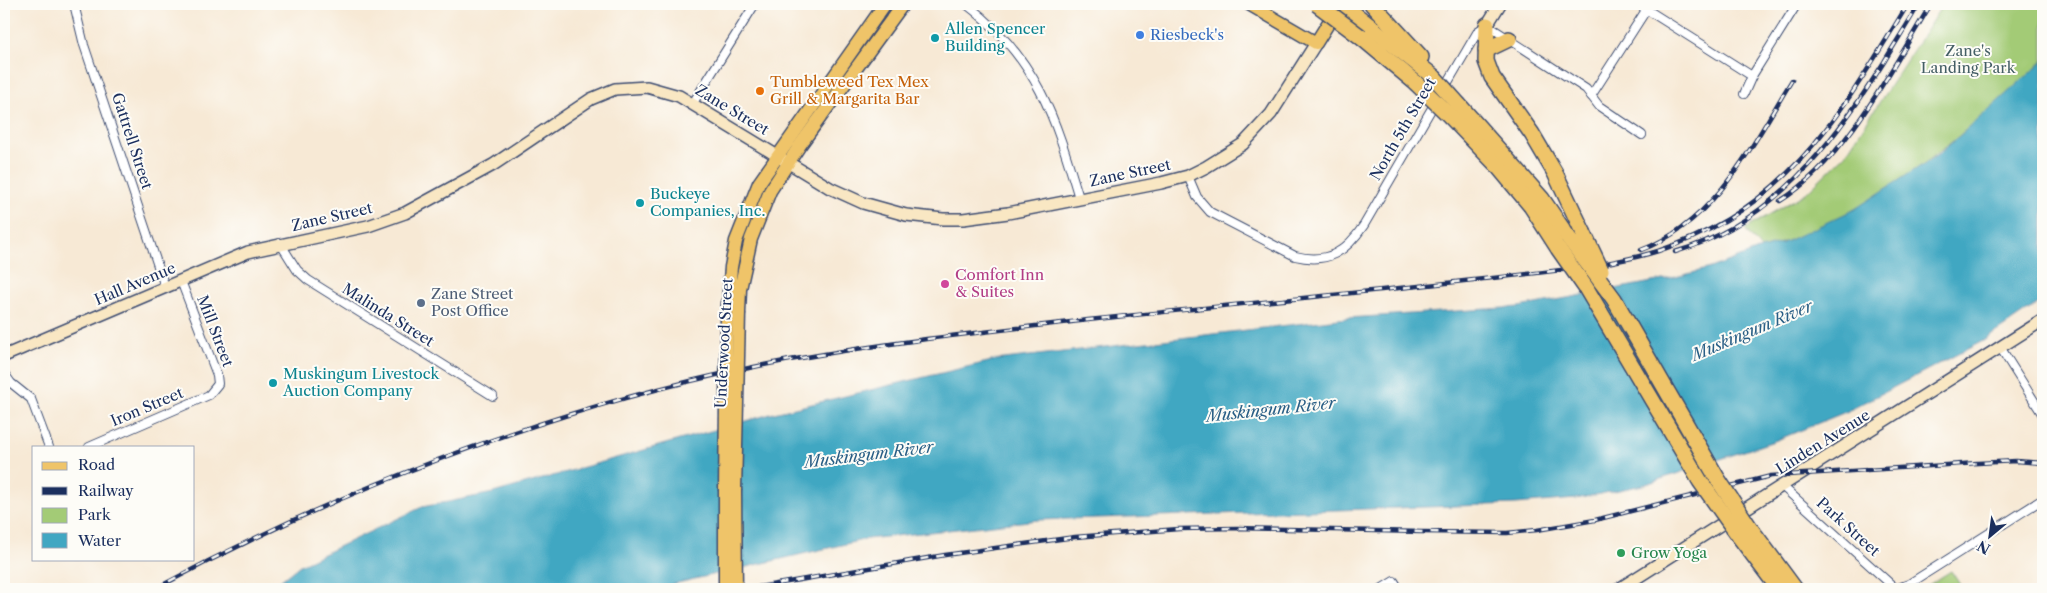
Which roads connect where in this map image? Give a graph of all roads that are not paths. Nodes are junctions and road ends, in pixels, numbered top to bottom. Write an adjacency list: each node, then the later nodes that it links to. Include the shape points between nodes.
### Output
1 (74, 4): 32 (street, Gattrell Street, via 84,44)
2 (755, 4): 22 (street)
3 (884, 4): 25 (main road, Underwood Street)
4 (903, 4): 26 (main road, Underwood Street)
5 (966, 4): 28 (street, via 1011,46 1041,89 1054,117)
6 (1249, 4): 16 (main road)
7 (1317, 4): 23 (highway, bridge)
8 (1341, 4): 16 (main road); 19 (highway)
9 (1500, 4): 14 (main road, North 5th Street)
10 (1638, 4): 13 (street)
11 (1797, 4): 18 (street)
12 (1374, 6): 19 (highway, via 1425,62)
13 (1648, 6): 18 (street); 21 (street)
14 (1487, 25): 15 (street); 17 (highway); 27 (street, North 5th Street, via 1478,31 1352,242 1343,250 1321,258 1294,256 1210,212 1197,197)
15 (1510, 39): 17 (highway); 21 (street)
16 (1316, 43): 27 (main road, Zane Street, via 1271,114 1243,144 1224,158)
17 (1486, 50): 33 (highway, bridge, via 1492,77 1550,165)
18 (1752, 76): 20 (street)
19 (1434, 77): 23 (highway, bridge)
20 (1744, 94)
21 (1592, 96): 24 (street, via 1599,106)
22 (693, 103): 25 (main road, Zane Street); 30 (main road, Zane Street, via 647,87 628,87 603,93 493,165 405,213 368,226)
23 (1454, 110): 29 (highway)
24 (1642, 135)
25 (777, 154): 26 (main road, Zane Street); 34 (main road, Underwood Street, via 756,189 739,232 730,267)
26 (789, 162): 28 (main road, Zane Street, via 830,188 863,203 924,218 984,216); 34 (main road, Underwood Street, via 770,191 751,239)
27 (1188, 176): 28 (main road, Zane Street)
28 (1079, 198)
29 (1563, 242): 33 (highway, bridge); 47 (highway, bridge, via 1586,288 1700,481)
30 (280, 244): 31 (main road, Hall Avenue, via 248,252); 40 (street, Malinda Street, via 296,270 308,280)
31 (181, 281): 32 (main road, Hall Avenue); 39 (street, Mill Street, via 217,375 218,384)
32 (165, 287): 37 (main road, Hall Avenue)
33 (1614, 299): 47 (highway, bridge, via 1717,478)
34 (733, 314): 45 (main road, Underwood Street, bridge)
35 (2043, 320): 36 (main road, Linden Avenue)
36 (2000, 347): 41 (street); 44 (main road, Linden Avenue)
37 (4, 356)
38 (4, 373): 42 (street, via 30,399)
39 (214, 392): 43 (street, Iron Street)
40 (493, 396)
41 (2043, 415)
42 (49, 446)
43 (91, 446)
44 (1782, 486): 52 (main road, Linden Avenue); 55 (street, Park Street)
45 (730, 491): 48 (main road); 49 (main road)
46 (2043, 498): 55 (street, via 1909,584)
47 (1744, 532): 53 (highway); 54 (highway)
48 (725, 589)
49 (736, 589)
50 (1380, 589): 51 (street, via 1394,580)
51 (1399, 589)
52 (1619, 589)
53 (1779, 589)
54 (1795, 589)
55 (1896, 589)

